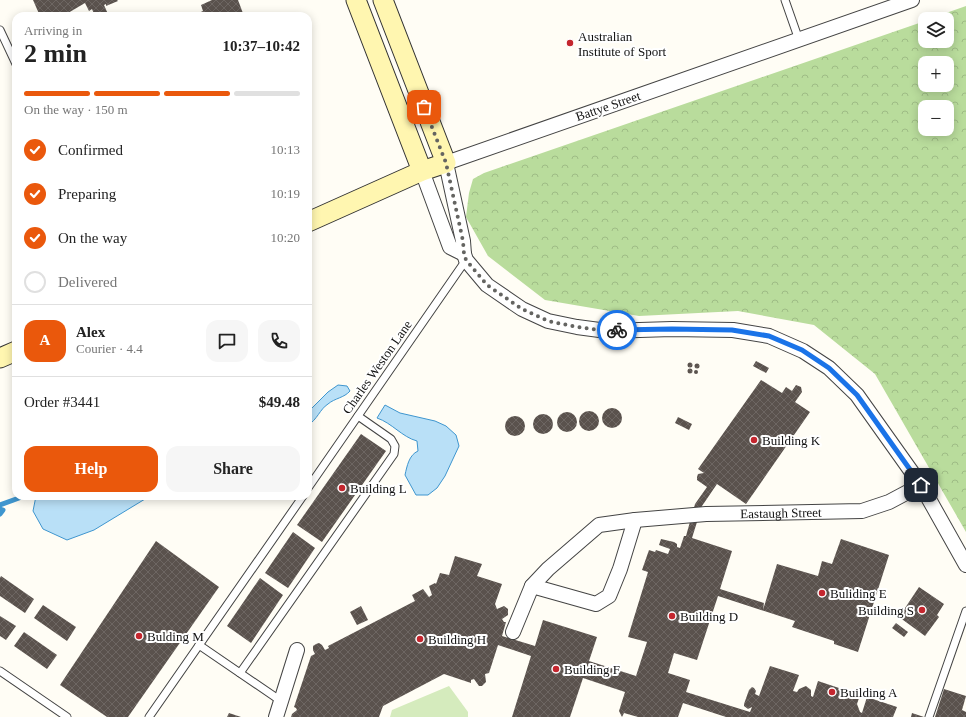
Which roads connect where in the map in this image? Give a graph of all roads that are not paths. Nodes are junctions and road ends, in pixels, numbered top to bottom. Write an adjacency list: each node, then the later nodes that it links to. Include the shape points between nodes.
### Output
1 (356, 0): 9 (street)
2 (383, 0): 8 (street)
3 (785, 0): 6 (lane)
4 (912, 0): 6 (street, Battye Street)
5 (0, 30): 7 (lane)
6 (799, 40): 8 (street, Battye Street)
7 (12, 56)
8 (446, 163): 9 (street, Battye Street); 11 (street)
9 (422, 171): 10 (street, Battye Street); 11 (street, via 450,246)
10 (312, 220)
11 (465, 257): 14 (lane, Charles Weston Lane); 16 (street, via 487,285 522,309 548,321 607,331 732,330 769,336 802,350 829,368 857,395)
12 (12, 353): 13 (street)
13 (0, 358)
14 (358, 416): 15 (lane, Charles Weston Lane); 26 (lane, via 391,439 395,446 394,454)
15 (312, 482)
16 (921, 485): 18 (street, Eastaugh Street, via 889,502 862,511 706,514); 19 (street)
17 (299, 500): 23 (lane)
18 (635, 520): 20 (street, Eastaugh Street, via 599,525); 20 (street, via 609,596 596,604)
19 (966, 565)
20 (532, 586): 22 (street, Eastaugh Street)
21 (966, 611): 31 (lane)
22 (514, 632)
23 (199, 645): 26 (lane); 29 (lane)
24 (297, 650): 27 (street)
25 (0, 671): 28 (lane)
26 (240, 673): 27 (lane)
27 (281, 701): 30 (street)
28 (67, 717)
29 (149, 717)
30 (276, 717)
31 (929, 717)

